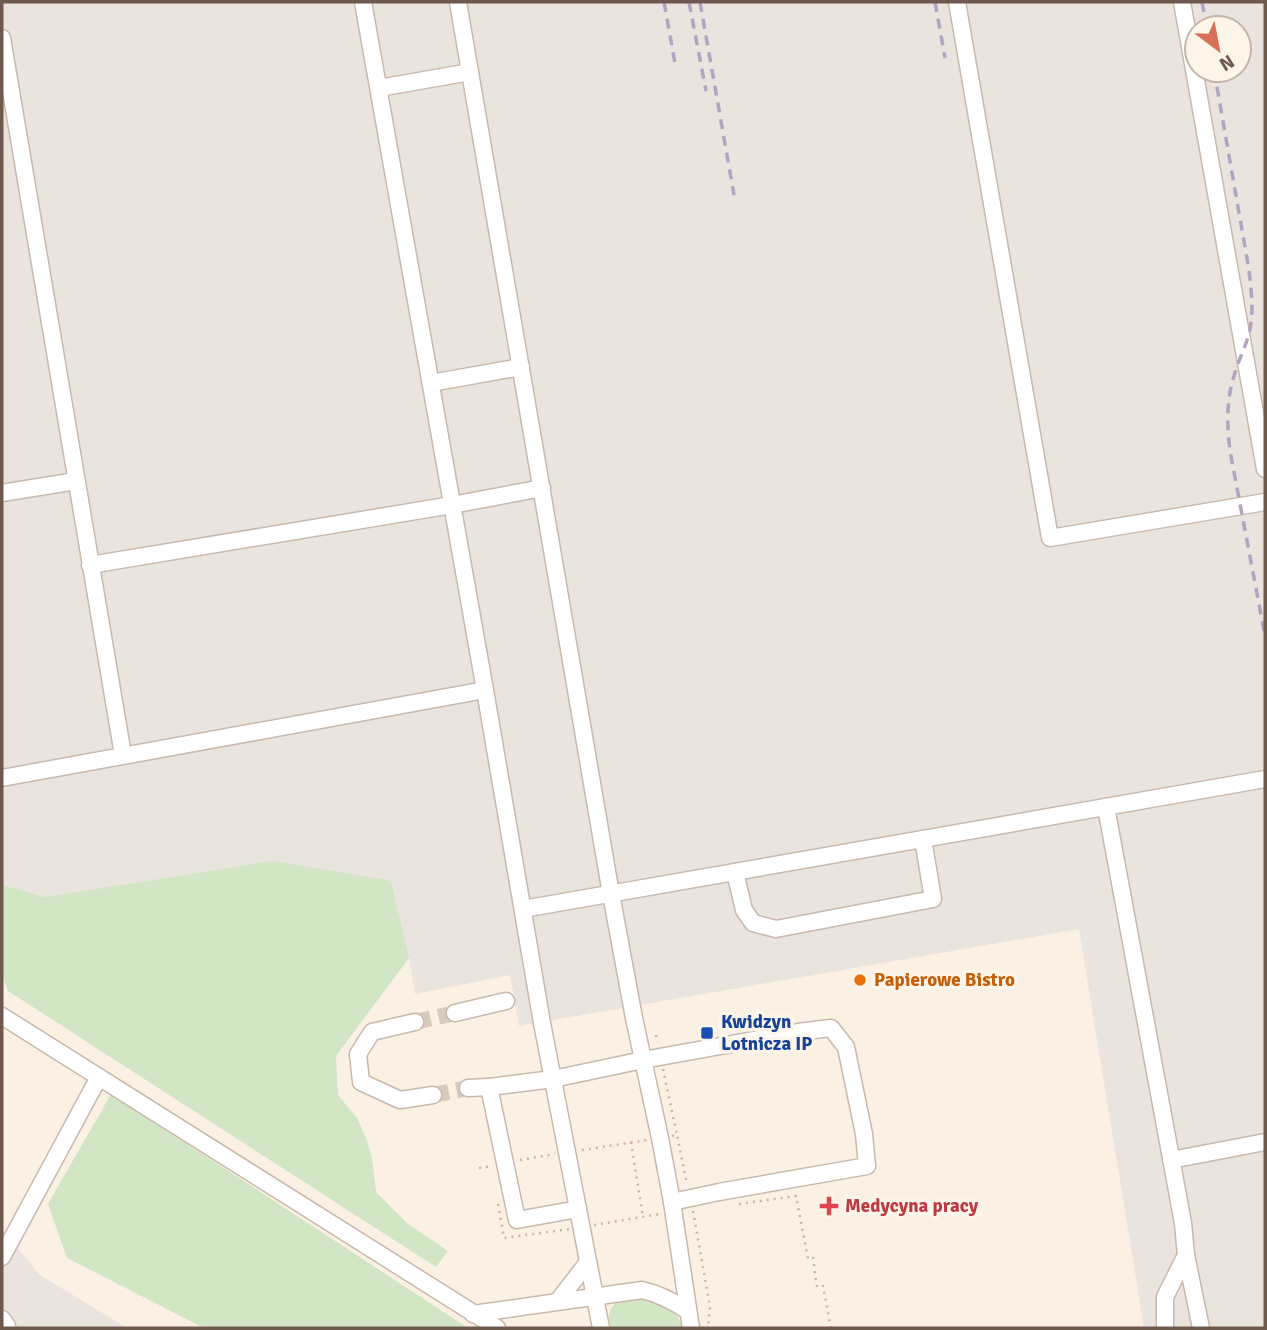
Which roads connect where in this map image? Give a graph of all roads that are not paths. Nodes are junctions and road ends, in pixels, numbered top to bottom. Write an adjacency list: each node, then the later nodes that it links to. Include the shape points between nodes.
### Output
1 (363, 2): 7 (lane)
2 (458, 2): 6 (lane)
3 (957, 2): 14 (lane, via 1050,538)
4 (1182, 2): 10 (lane)
5 (2, 38): 11 (lane)
6 (470, 72): 7 (lane); 8 (lane)
7 (379, 88): 9 (lane)
8 (521, 367): 9 (lane); 12 (lane)
9 (431, 383): 15 (lane)
10 (1265, 469)
11 (76, 481): 13 (lane); 16 (lane)
12 (542, 488): 15 (lane); 24 (lane)
13 (2, 493)
14 (1265, 502)
15 (453, 505): 16 (lane); 17 (lane)
16 (90, 565): 18 (lane)
17 (485, 690): 18 (lane); 25 (lane)
18 (123, 755): 19 (lane)
19 (2, 778)
20 (1265, 779): 21 (lane)
21 (1105, 807): 22 (lane); 37 (lane)
22 (923, 839): 23 (lane); 23 (lane, via 933,900 775,929 753,923 744,910)
23 (735, 872): 24 (lane)
24 (611, 894): 25 (lane); 30 (lane)
25 (523, 909): 32 (lane)
26 (506, 1001): 27 (lane)
27 (455, 1013)
28 (2, 1016): 31 (lane)
29 (415, 1022): 35 (lane, via 372,1032 358,1054 361,1082 400,1100)
30 (643, 1060): 32 (lane); 38 (lane); 38 (lane, via 831,1028 846,1047 867,1166)
31 (99, 1077): 41 (lane); 46 (lane)
32 (553, 1079): 33 (lane); 39 (lane)
33 (489, 1087): 34 (lane); 39 (lane, via 517,1220)
34 (468, 1088)
35 (433, 1095)
36 (1265, 1142): 37 (lane)
37 (1171, 1160): 40 (lane)
38 (673, 1202): 45 (lane)
39 (578, 1209): 42 (lane)
40 (1186, 1255): 50 (lane, via 1165,1297); 51 (lane)
41 (2, 1257)
42 (588, 1262): 43 (lane); 44 (lane)
43 (595, 1296): 44 (lane); 45 (lane, via 642,1290 657,1293); 48 (lane)
44 (558, 1301): 46 (lane)
45 (688, 1311): 49 (lane)
46 (473, 1314): 47 (lane)
47 (497, 1328)
48 (601, 1328)
49 (691, 1328)
50 (1164, 1328)
51 (1201, 1328)

